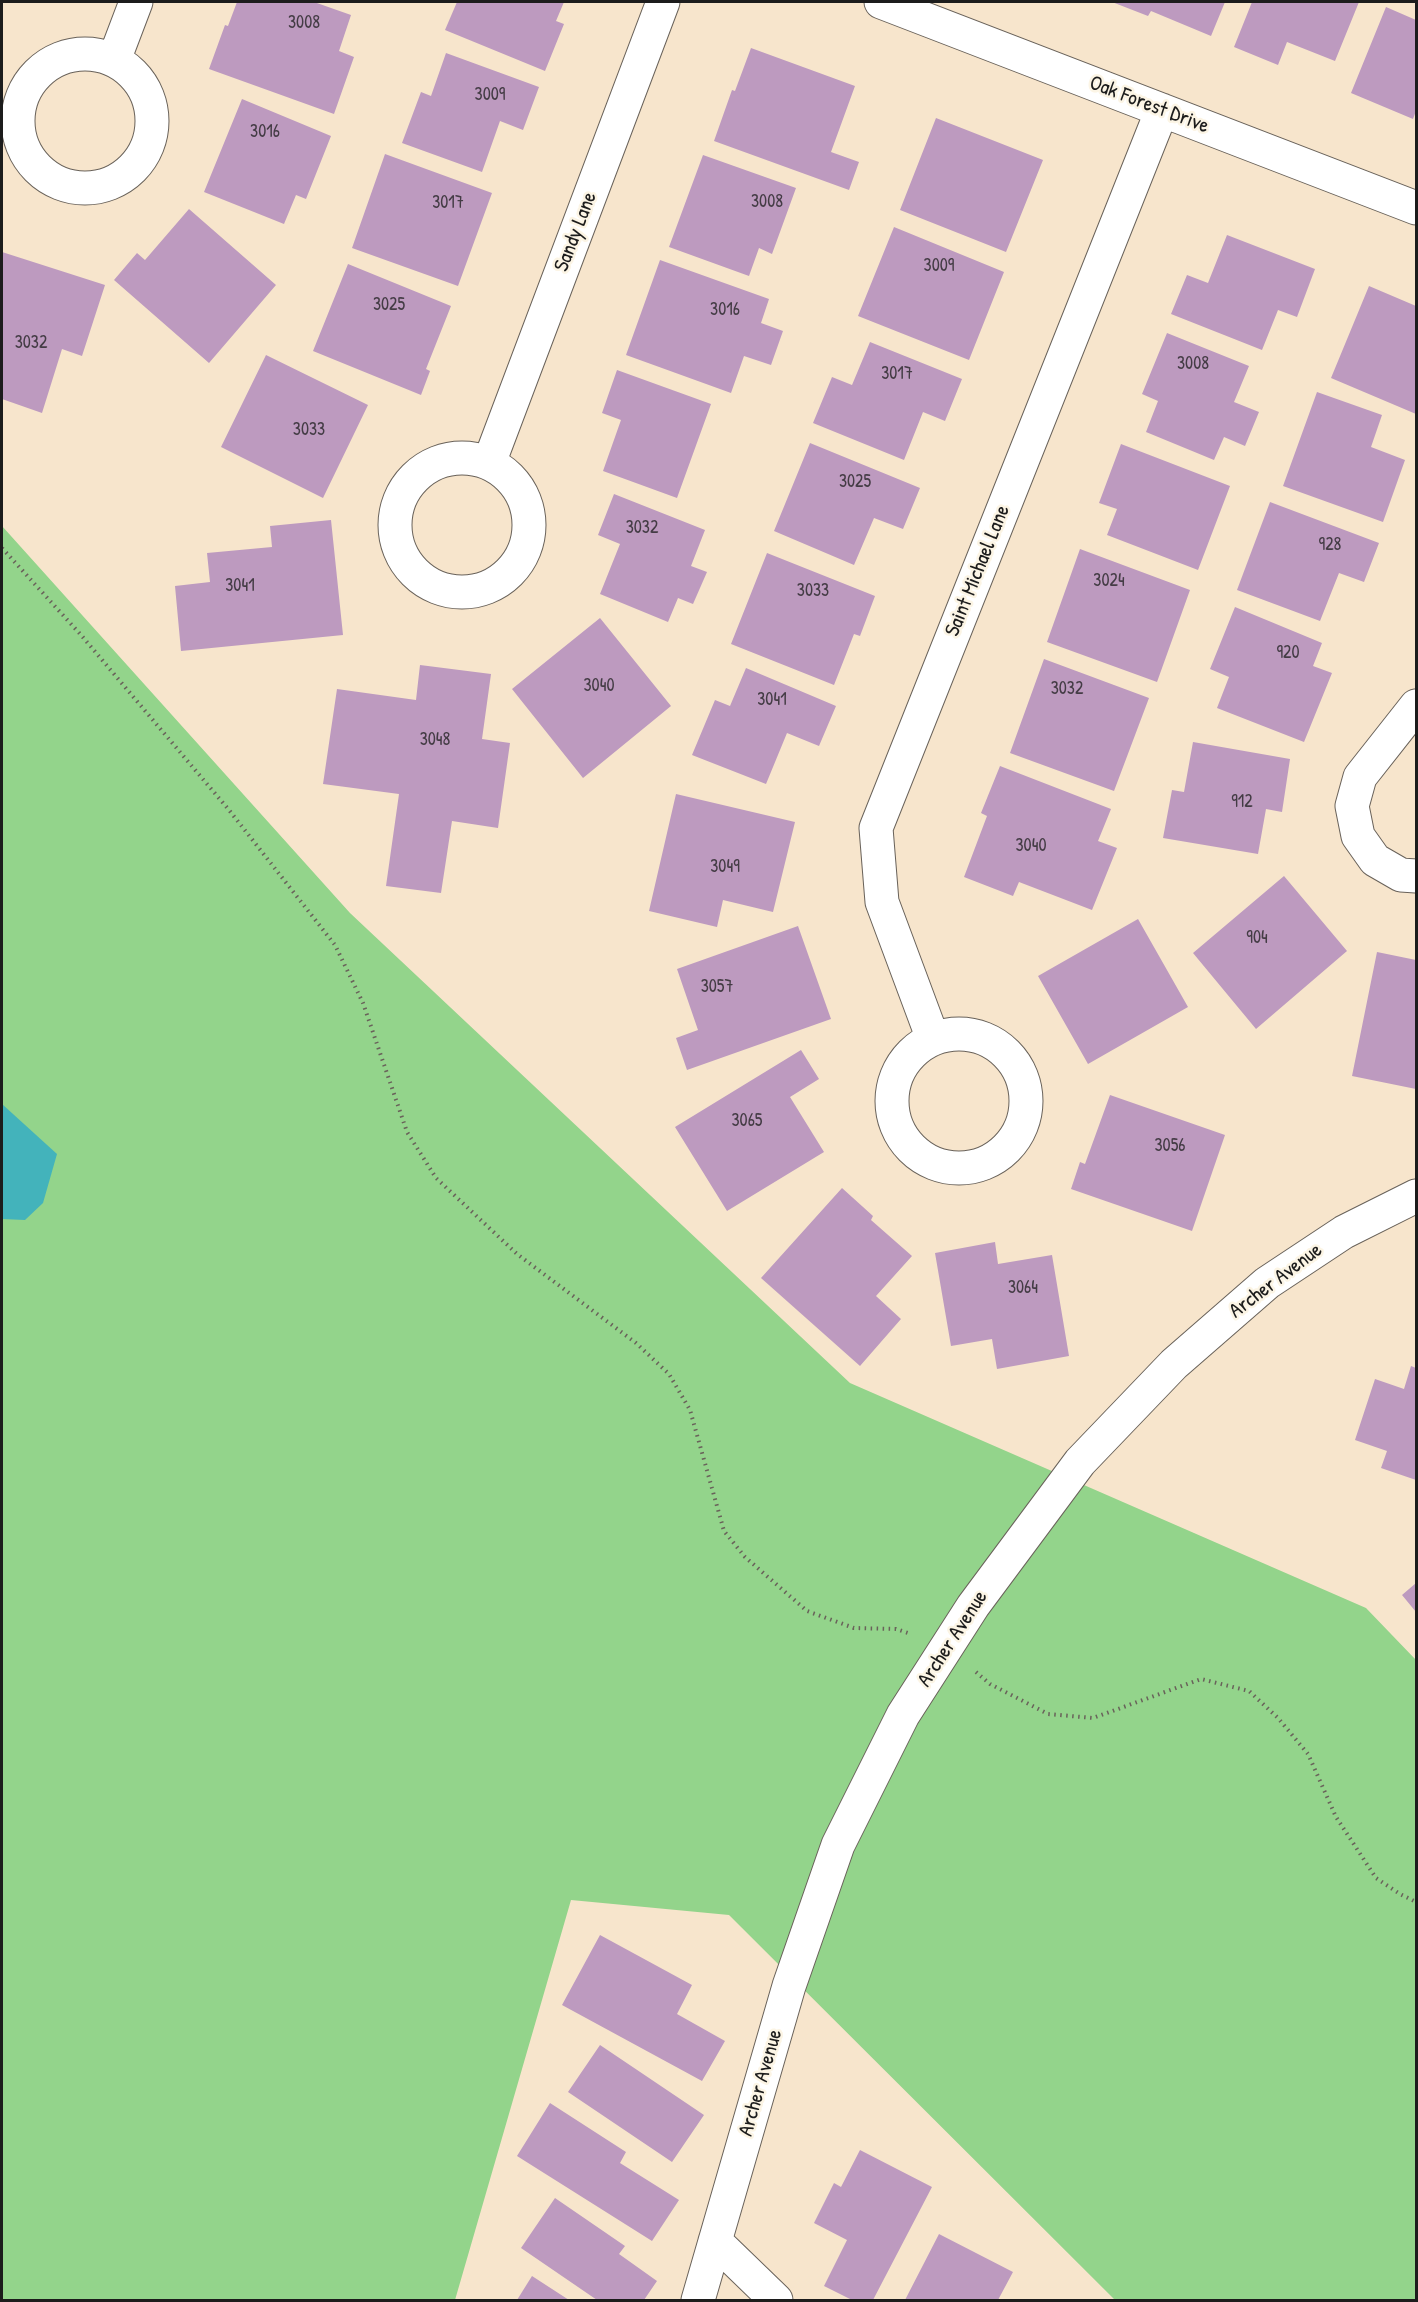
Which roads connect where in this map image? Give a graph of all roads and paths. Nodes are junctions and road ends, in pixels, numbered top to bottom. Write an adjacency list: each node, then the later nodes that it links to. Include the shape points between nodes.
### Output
1 (136, 2): 4 (street)
2 (663, 2): 7 (street, Sandy Lane)
3 (881, 2): 5 (street, Oak Forest Drive)
4 (114, 60): 4 (street, via 133,74 146,93 152,115 150,138 141,159 125,176 104,186 81,189 59,184 39,173 26,156 18,135 17,114 23,93 52,62 72,54)
5 (1161, 110): 6 (street, Oak Forest Drive); 11 (street, Saint Michael Lane, via 876,828 882,902)
6 (1416, 208)
7 (489, 463): 7 (street, via 509,476 522,495 529,518 527,541 518,563 501,580 481,590 457,593 435,587 417,576 396,540 400,498 411,481 428,467 447,459 469,458)
8 (2, 548): 13 (path, via 229,810 335,945 363,1003 407,1132 435,1178 517,1254 636,1342 669,1374 690,1410 724,1531 745,1557 807,1611 854,1628 896,1629)
9 (1416, 706): 10 (street, via 1360,777 1352,806 1358,836 1375,861 1401,875)
10 (1416, 876)
11 (933, 1039): 11 (street, via 955,1033 978,1036 999,1046 1015,1063 1025,1085 1026,1108 1019,1131 1005,1150 986,1163 945,1167 925,1159 909,1146 898,1128 892,1107 893,1086 901,1066 915,1050)
12 (1416, 1196): 13 (street, Archer Avenue, via 1344,1232 1267,1282 1174,1364 1080,1462)
13 (946, 1648): 14 (path, via 990,1684 1048,1714 1093,1718 1201,1679 1249,1691 1308,1754 1336,1817 1376,1878); 15 (street, Archer Avenue, via 903,1715 838,1845 789,1986)
14 (1416, 1902)
15 (715, 2241): 16 (street, Archer Avenue); 17 (street)
16 (698, 2301)
17 (776, 2301)

